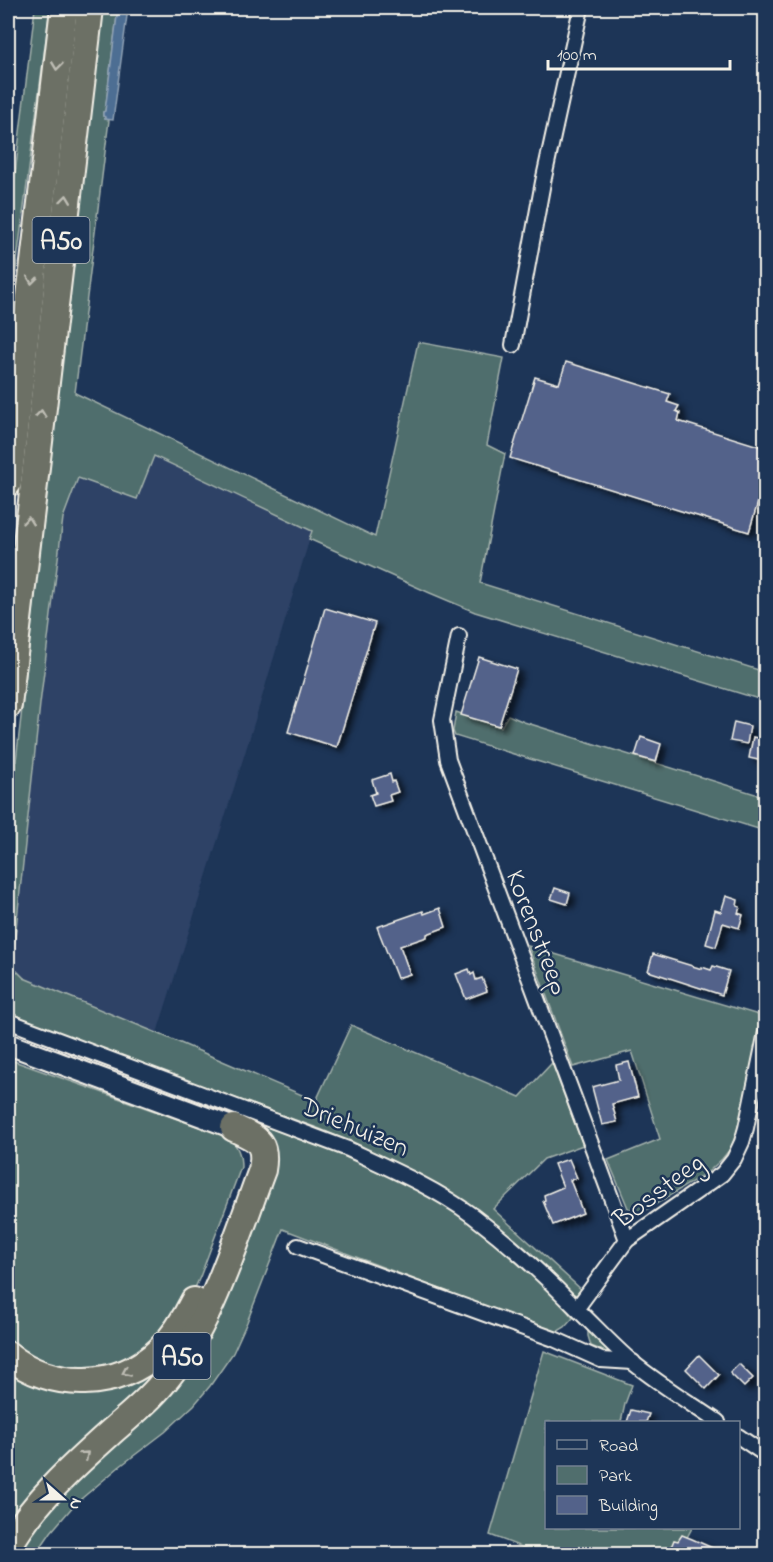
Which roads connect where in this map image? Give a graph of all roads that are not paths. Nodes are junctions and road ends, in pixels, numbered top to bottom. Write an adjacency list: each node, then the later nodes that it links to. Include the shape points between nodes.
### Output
1 (64, 8): 5 (highway, A50, one-way to 5)
2 (90, 8): 9 (highway, A50, one-way to 2)
3 (581, 8): 4 (street)
4 (513, 345)
5 (22, 363): 6 (highway, A50); 7 (highway, A50)
6 (8, 407)
7 (8, 483)
8 (459, 636): 14 (street, Korenstreep, via 442,720 448,760)
9 (8, 705)
10 (8, 1022): 16 (street, Driehuizen, via 348,1149 403,1174 471,1215)
11 (765, 1032): 14 (street, Bossteeg, via 746,1128 735,1159 722,1174)
12 (8, 1044): 13 (main road)
13 (234, 1128): 17 (highway, A50, one-way to 17, via 249,1144 248,1163 195,1300 160,1350 121,1375 77,1382 29,1370); 22 (highway, A50, one-way to 13, via 47,1492 161,1385 204,1318 262,1170 259,1142)
14 (627, 1240): 16 (street, Bossteeg)
15 (298, 1246): 18 (street, via 554,1339 601,1360)
16 (577, 1308): 18 (street, Driehuizen)
17 (8, 1355)
18 (633, 1362): 19 (street, Driehuizen)
19 (717, 1421)
20 (740, 1437): 21 (street)
21 (765, 1455)
22 (8, 1547)

